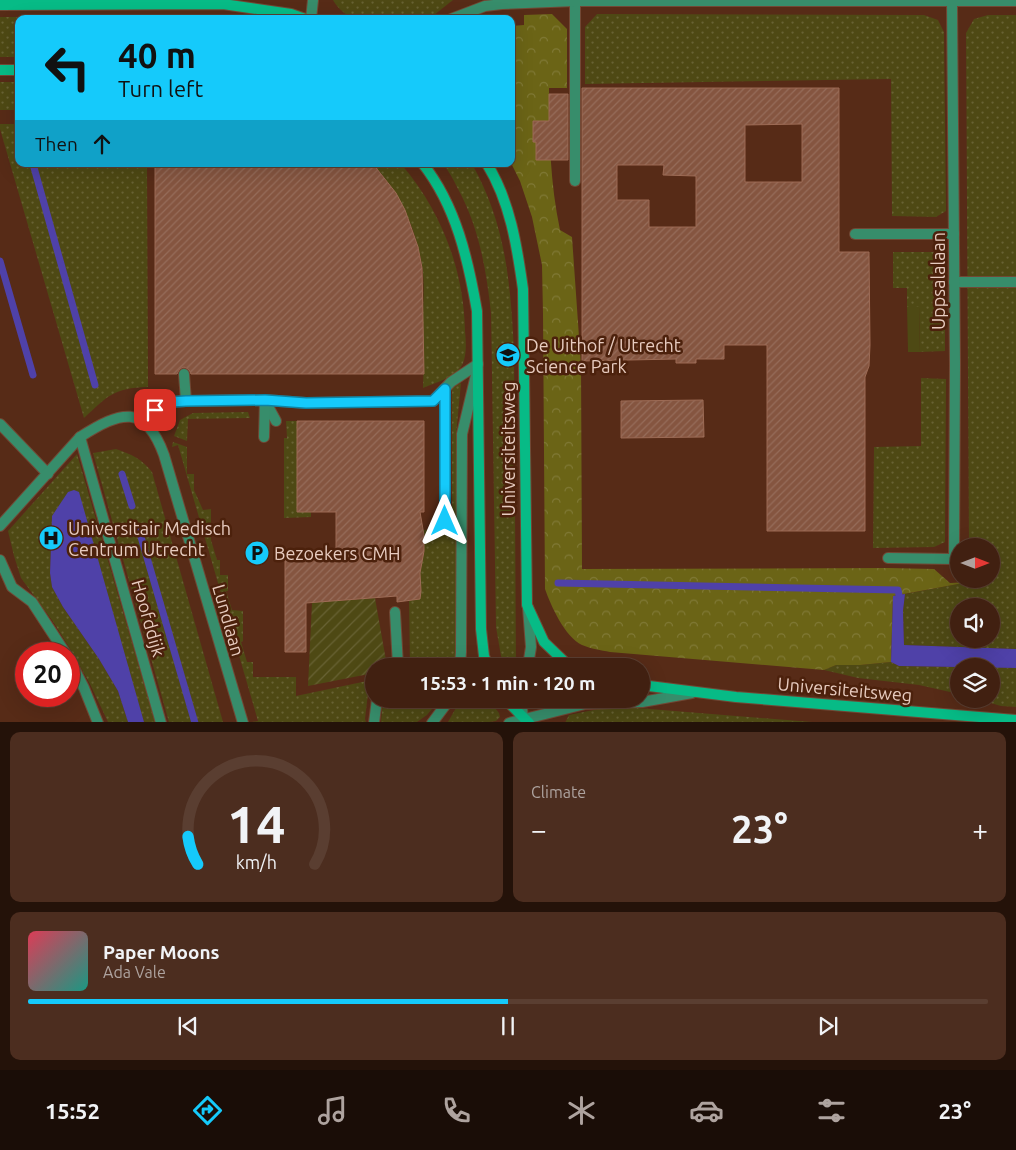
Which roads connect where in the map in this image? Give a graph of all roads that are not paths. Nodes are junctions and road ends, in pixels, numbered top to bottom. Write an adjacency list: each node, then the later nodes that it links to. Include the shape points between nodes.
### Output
1 (313, 0): 8 (street)
2 (575, 1): 3 (street); 9 (street, via 485,6); 14 (street)
3 (882, 1): 4 (street)
4 (952, 2): 5 (street); 16 (street, Uppsalalaan)
5 (1016, 2)
6 (0, 4): 7 (main road, via 223,4)
7 (295, 15)
8 (311, 15)
9 (471, 15)
10 (0, 70): 11 (main road)
11 (15, 70)
12 (425, 167): 19 (main road, Universiteitsweg, via 461,235 477,311)
13 (488, 167): 34 (main road, Universiteitsweg, via 510,219 522,289)
14 (575, 180)
15 (855, 234): 16 (street)
16 (954, 234): 17 (street, Uppsalalaan)
17 (954, 282): 18 (street); 32 (street, Uppsalalaan, via 954,559)
18 (1016, 282)
19 (478, 364): 21 (street); 38 (street, via 462,434); 39 (main road, Universiteitsweg, via 481,629)
20 (184, 374): 23 (street)
21 (445, 389): 22 (street, via 433,401 306,403); 30 (street)
22 (265, 400): 23 (street); 25 (street); 28 (street)
23 (186, 401): 24 (street, via 171,402)
24 (140, 419): 27 (street, via 116,418); 53 (street, Lundlaan, via 157,436 164,455)
25 (276, 421)
26 (0, 424): 29 (street)
27 (80, 437): 29 (street); 52 (street, Hoofddijk)
28 (264, 437)
29 (48, 474): 31 (street)
30 (445, 521)
31 (0, 526)
32 (888, 558)
33 (0, 560): 36 (street, via 12,587 32,602)
34 (527, 604): 40 (street); 41 (main road, Universiteitsweg, via 544,642)
35 (395, 612): 37 (street)
36 (58, 642)
37 (398, 658)
38 (461, 658)
39 (485, 658)
40 (529, 658)
41 (561, 658)
42 (80, 680): 49 (street)
43 (650, 686): 44 (main road, Universiteitsweg)
44 (696, 692): 50 (main road, Universiteitsweg); 51 (street, via 642,702 585,704)
45 (376, 708): 54 (street)
46 (443, 708): 55 (street)
47 (512, 708): 51 (main road)
48 (522, 708): 51 (street)
49 (94, 720)
50 (1016, 720)
51 (523, 721): 56 (street)
52 (162, 722)
53 (242, 722)
54 (374, 722)
55 (432, 722)
56 (509, 722)

